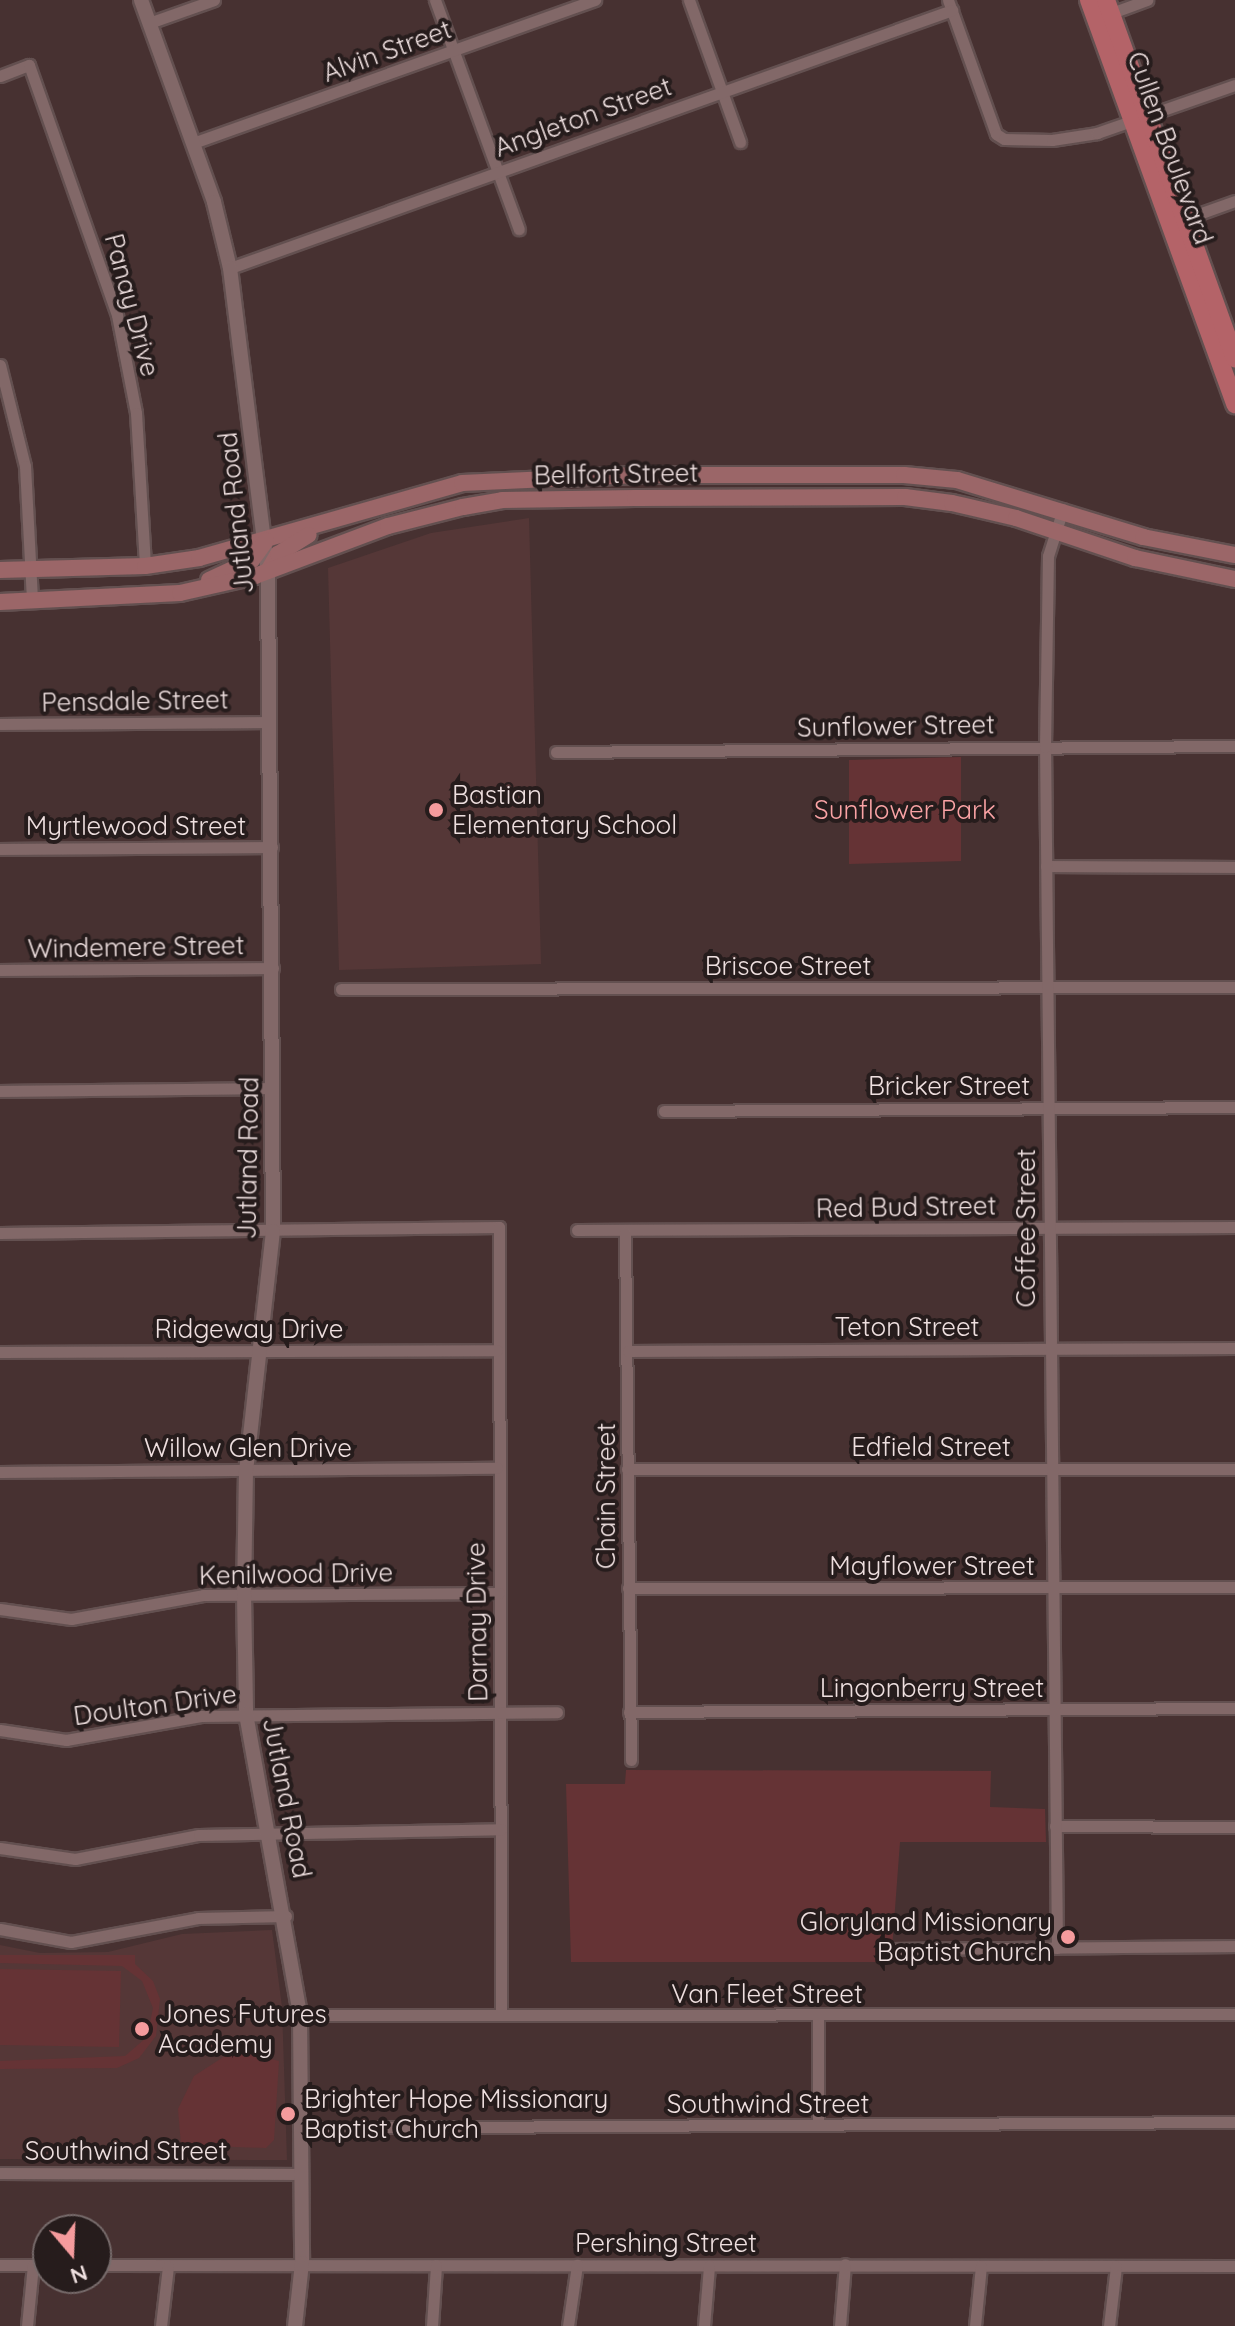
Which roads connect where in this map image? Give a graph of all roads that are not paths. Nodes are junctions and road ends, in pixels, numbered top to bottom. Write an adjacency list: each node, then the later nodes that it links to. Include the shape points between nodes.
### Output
1 (141, 0): 10 (street, Jutland Road)
2 (214, 0): 10 (street)
3 (435, 0): 11 (street)
4 (595, 0): 11 (street, Alvin Street)
5 (689, 0): 14 (street)
6 (1089, 0): 9 (main road, Cullen Boulevard)
7 (1147, 0): 9 (street)
8 (950, 5): 14 (street, Angleton Street); 15 (street, via 996,134 1004,139 1052,140)
9 (1104, 11): 15 (main road, Cullen Boulevard)
10 (149, 23): 17 (street, Jutland Road)
11 (453, 51): 17 (street, Alvin Street); 18 (street)
12 (0, 76): 44 (street, Panay Drive, via 29,65 117,315 136,413)
13 (1235, 85): 15 (street)
14 (722, 91): 16 (street); 18 (street, Angleton Street)
15 (1140, 119): 20 (main road, Cullen Boulevard)
16 (740, 142)
17 (193, 143): 22 (street, Jutland Road)
18 (497, 171): 21 (street); 22 (street, Angleton Street)
19 (1235, 201): 20 (street)
20 (1177, 222): 23 (main road, Cullen Boulevard)
21 (519, 229)
22 (230, 268): 41 (street, Jutland Road)
23 (1223, 329): 24 (main road, Cullen Boulevard); 26 (main road, Cullen Boulevard)
24 (1235, 359)
25 (0, 365): 46 (street, via 25,466)
26 (1235, 404)
27 (636, 475): 28 (main road, Bellfort Street); 30 (main road, Bellfort Street); 33 (main road)
28 (768, 475): 29 (main road, Bellfort Street); 31 (main road)
29 (904, 475): 32 (main road); 36 (main road, Bellfort Street, via 997,488)
30 (499, 478): 34 (main road); 35 (main road, Bellfort Street)
31 (770, 496): 32 (main road, Bellfort Street); 33 (main road, Bellfort Street)
32 (905, 497): 39 (main road, Bellfort Street, via 986,509)
33 (635, 498): 34 (main road, Bellfort Street)
34 (502, 500): 38 (main road, Bellfort Street)
35 (379, 505): 37 (main road, Bellfort Street); 38 (main road)
36 (1063, 509): 39 (street, Coffee Street); 40 (main road, Bellfort Street)
37 (331, 522): 41 (main road, Bellfort Street); 47 (main road, via 278,554)
38 (388, 526): 47 (main road, Bellfort Street)
39 (1054, 531): 43 (main road, Bellfort Street); 55 (street, Coffee Street, via 1045,593)
40 (1143, 537): 42 (main road, Bellfort Street); 43 (main road)
41 (266, 541): 44 (main road, Bellfort Street); 47 (street, Jutland Road); 49 (main road, via 246,563)
42 (1235, 555)
43 (1135, 558): 48 (main road, Bellfort Street)
44 (145, 566): 46 (main road, Bellfort Street)
45 (0, 570): 46 (main road, Bellfort Street)
46 (33, 571): 50 (street)
47 (268, 571): 49 (main road, Bellfort Street); 52 (street, Jutland Road)
48 (1235, 579)
49 (180, 593): 50 (main road, Bellfort Street)
50 (32, 601): 51 (main road, Bellfort Street)
51 (0, 602)
52 (270, 722): 53 (street, Pensdale Street); 57 (street, Jutland Road)
53 (0, 724)
54 (1235, 746): 55 (street, Sunflower Street)
55 (1045, 747): 56 (street, Sunflower Street); 59 (street, Coffee Street)
56 (556, 752)
57 (272, 847): 58 (street, Myrtlewood Street); 61 (street, Jutland Road)
58 (0, 849)
59 (1046, 866): 60 (street); 64 (street, Coffee Street)
60 (1235, 867)
61 (273, 968): 62 (street, Windemere Street); 66 (street, Jutland Road)
62 (0, 970)
63 (1235, 987): 64 (street, Briscoe Street)
64 (1047, 988): 65 (street, Briscoe Street); 69 (street, Coffee Street)
65 (341, 989)
66 (273, 1088): 67 (street); 74 (street, Jutland Road)
67 (0, 1091)
68 (1235, 1107): 69 (street, Bricker Street)
69 (1048, 1108): 70 (street, Bricker Street); 72 (street, Coffee Street)
70 (664, 1111)
71 (1235, 1227): 72 (street, Red Bud Street)
72 (1047, 1228): 75 (street, Red Bud Street); 78 (street, Coffee Street)
73 (577, 1230): 75 (street, Red Bud Street)
74 (273, 1231): 76 (street); 79 (street, Jutland Road); 80 (street, Darnay Drive, via 499,1227)
75 (625, 1232): 81 (street, Chain Street)
76 (0, 1233)
77 (1235, 1348): 78 (street, Teton Street)
78 (1049, 1349): 81 (street, Teton Street); 85 (street, Coffee Street)
79 (257, 1350): 80 (street, Ridgeway Drive); 82 (street, Ridgeway Drive); 87 (street, Jutland Road)
80 (497, 1350): 83 (street, Darnay Drive)
81 (628, 1351): 84 (street, Chain Street)
82 (0, 1352)
83 (497, 1468): 87 (street, Willow Glen Drive); 92 (street, Darnay Drive)
84 (627, 1469): 85 (street, Edfield Street); 90 (street, Chain Street)
85 (1049, 1469): 86 (street, Edfield Street); 91 (street, Coffee Street)
86 (1235, 1469)
87 (246, 1470): 88 (street, Willow Glen Drive); 93 (street, Jutland Road)
88 (0, 1472)
89 (1235, 1587): 91 (street, Mayflower Street)
90 (628, 1588): 91 (street, Mayflower Street); 99 (street, Chain Street)
91 (1050, 1588): 96 (street, Coffee Street)
92 (499, 1593): 93 (street, Kenilwood Drive); 97 (street, Darnay Drive)
93 (244, 1594): 94 (street, Kenilwood Drive, via 173,1600 96,1618 45,1618); 100 (street, Jutland Road)
94 (0, 1609)
95 (1235, 1708): 96 (street, Lingonberry Street)
96 (1054, 1709): 99 (street, Lingonberry Street); 103 (street, Coffee Street)
97 (500, 1712): 98 (street, Doulton Drive); 100 (street, Doulton Drive); 105 (street, Darnay Drive)
98 (557, 1712)
99 (629, 1712): 102 (street, Chain Street)
100 (246, 1714): 101 (street, Doulton Drive, via 201,1716 93,1739); 106 (street, Jutland Road)
101 (0, 1730)
102 (631, 1760)
103 (1055, 1826): 104 (street); 111 (street, Coffee Street)
104 (1235, 1827)
105 (501, 1829): 106 (street); 115 (street, Darnay Drive)
106 (267, 1834): 107 (street, via 199,1835 75,1859); 108 (street, Jutland Road)
107 (0, 1848)
108 (286, 1916): 109 (street, via 198,1918 71,1942); 114 (street, Jutland Road)
109 (0, 1929)
110 (1235, 1946): 111 (street)
111 (1057, 1948): 112 (street)
112 (896, 1949)
113 (1235, 2014): 116 (street, Van Fleet Street)
114 (300, 2015): 115 (street, Van Fleet Street); 119 (street, Jutland Road)
115 (501, 2015): 116 (street, Van Fleet Street)
116 (818, 2017): 118 (street)
117 (1235, 2122): 118 (street, Southwind Street)
118 (818, 2125): 119 (street, Southwind Street)
119 (302, 2128): 121 (street, Jutland Road)
120 (0, 2173): 121 (street, Southwind Street)
121 (301, 2174): 122 (street, Jutland Road)
122 (302, 2263): 127 (street, Pershing Street); 129 (street, Pershing Street); 137 (street, Jutland Road)
123 (845, 2264): 130 (street, Pershing Street); 131 (street, Pershing Street); 141 (street)
124 (0, 2265): 125 (street)
125 (32, 2265)
126 (112, 2265): 129 (street, Pershing Street)
127 (436, 2265): 128 (street, Pershing Street); 138 (street)
128 (577, 2265): 130 (street, Pershing Street); 139 (street)
129 (168, 2266): 136 (street)
130 (709, 2266): 140 (street)
131 (981, 2266): 132 (street, Pershing Street); 142 (street)
132 (1116, 2266): 133 (street, Pershing Street); 143 (street)
133 (1235, 2266)
134 (32, 2275): 135 (street)
135 (27, 2326)
136 (161, 2326)
137 (295, 2326)
138 (432, 2326)
139 (568, 2326)
140 (704, 2326)
141 (840, 2326)
142 (975, 2326)
143 (1109, 2326)

